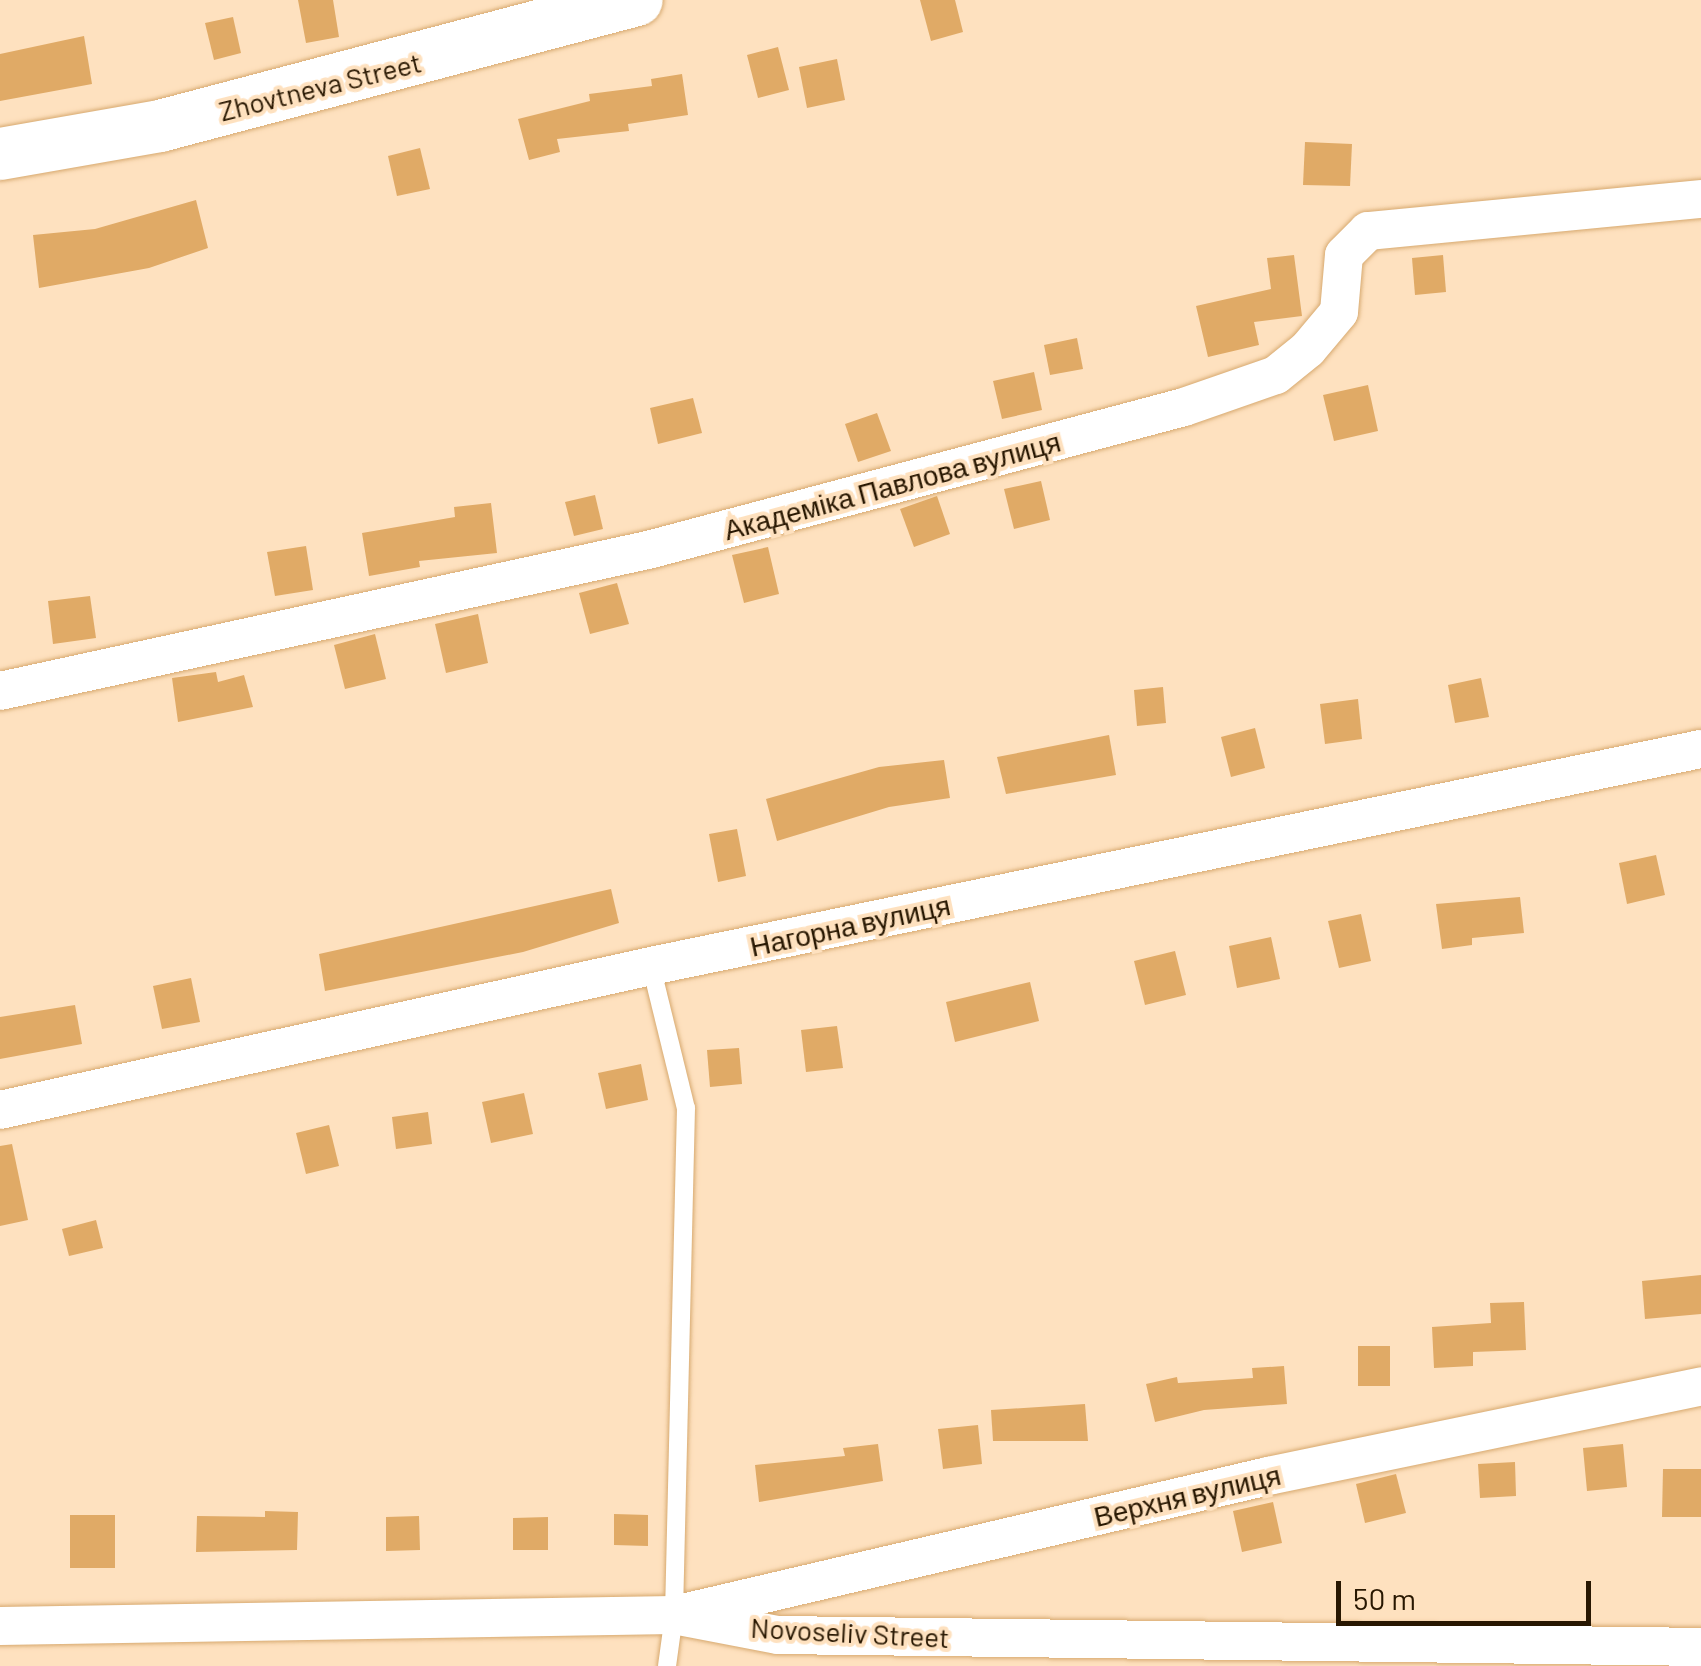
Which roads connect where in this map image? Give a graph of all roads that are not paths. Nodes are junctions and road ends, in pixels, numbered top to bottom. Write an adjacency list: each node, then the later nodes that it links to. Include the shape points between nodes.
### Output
1 (636, 0): 2 (main road, Zhovtneva Street, via 160,126)
2 (0, 154)
3 (1701, 199): 4 (street, Академіка Павлова вулиця, via 1368,231 1344,255 1339,312 1308,349 1276,376 1184,407 648,550)
4 (0, 690)
5 (1701, 748): 6 (street, Нагорна вулиця)
6 (652, 966): 7 (street, Нагорна вулиця); 9 (lane, via 686,1108)
7 (0, 1110)
8 (1701, 1386): 9 (street, Верхня вулиця, via 1268,1476)
9 (674, 1615): 10 (street, Novoseliv Street); 11 (street, Novoseliv Street, via 778,1635); 12 (lane)
10 (0, 1626)
11 (1701, 1648)
12 (667, 1666)

